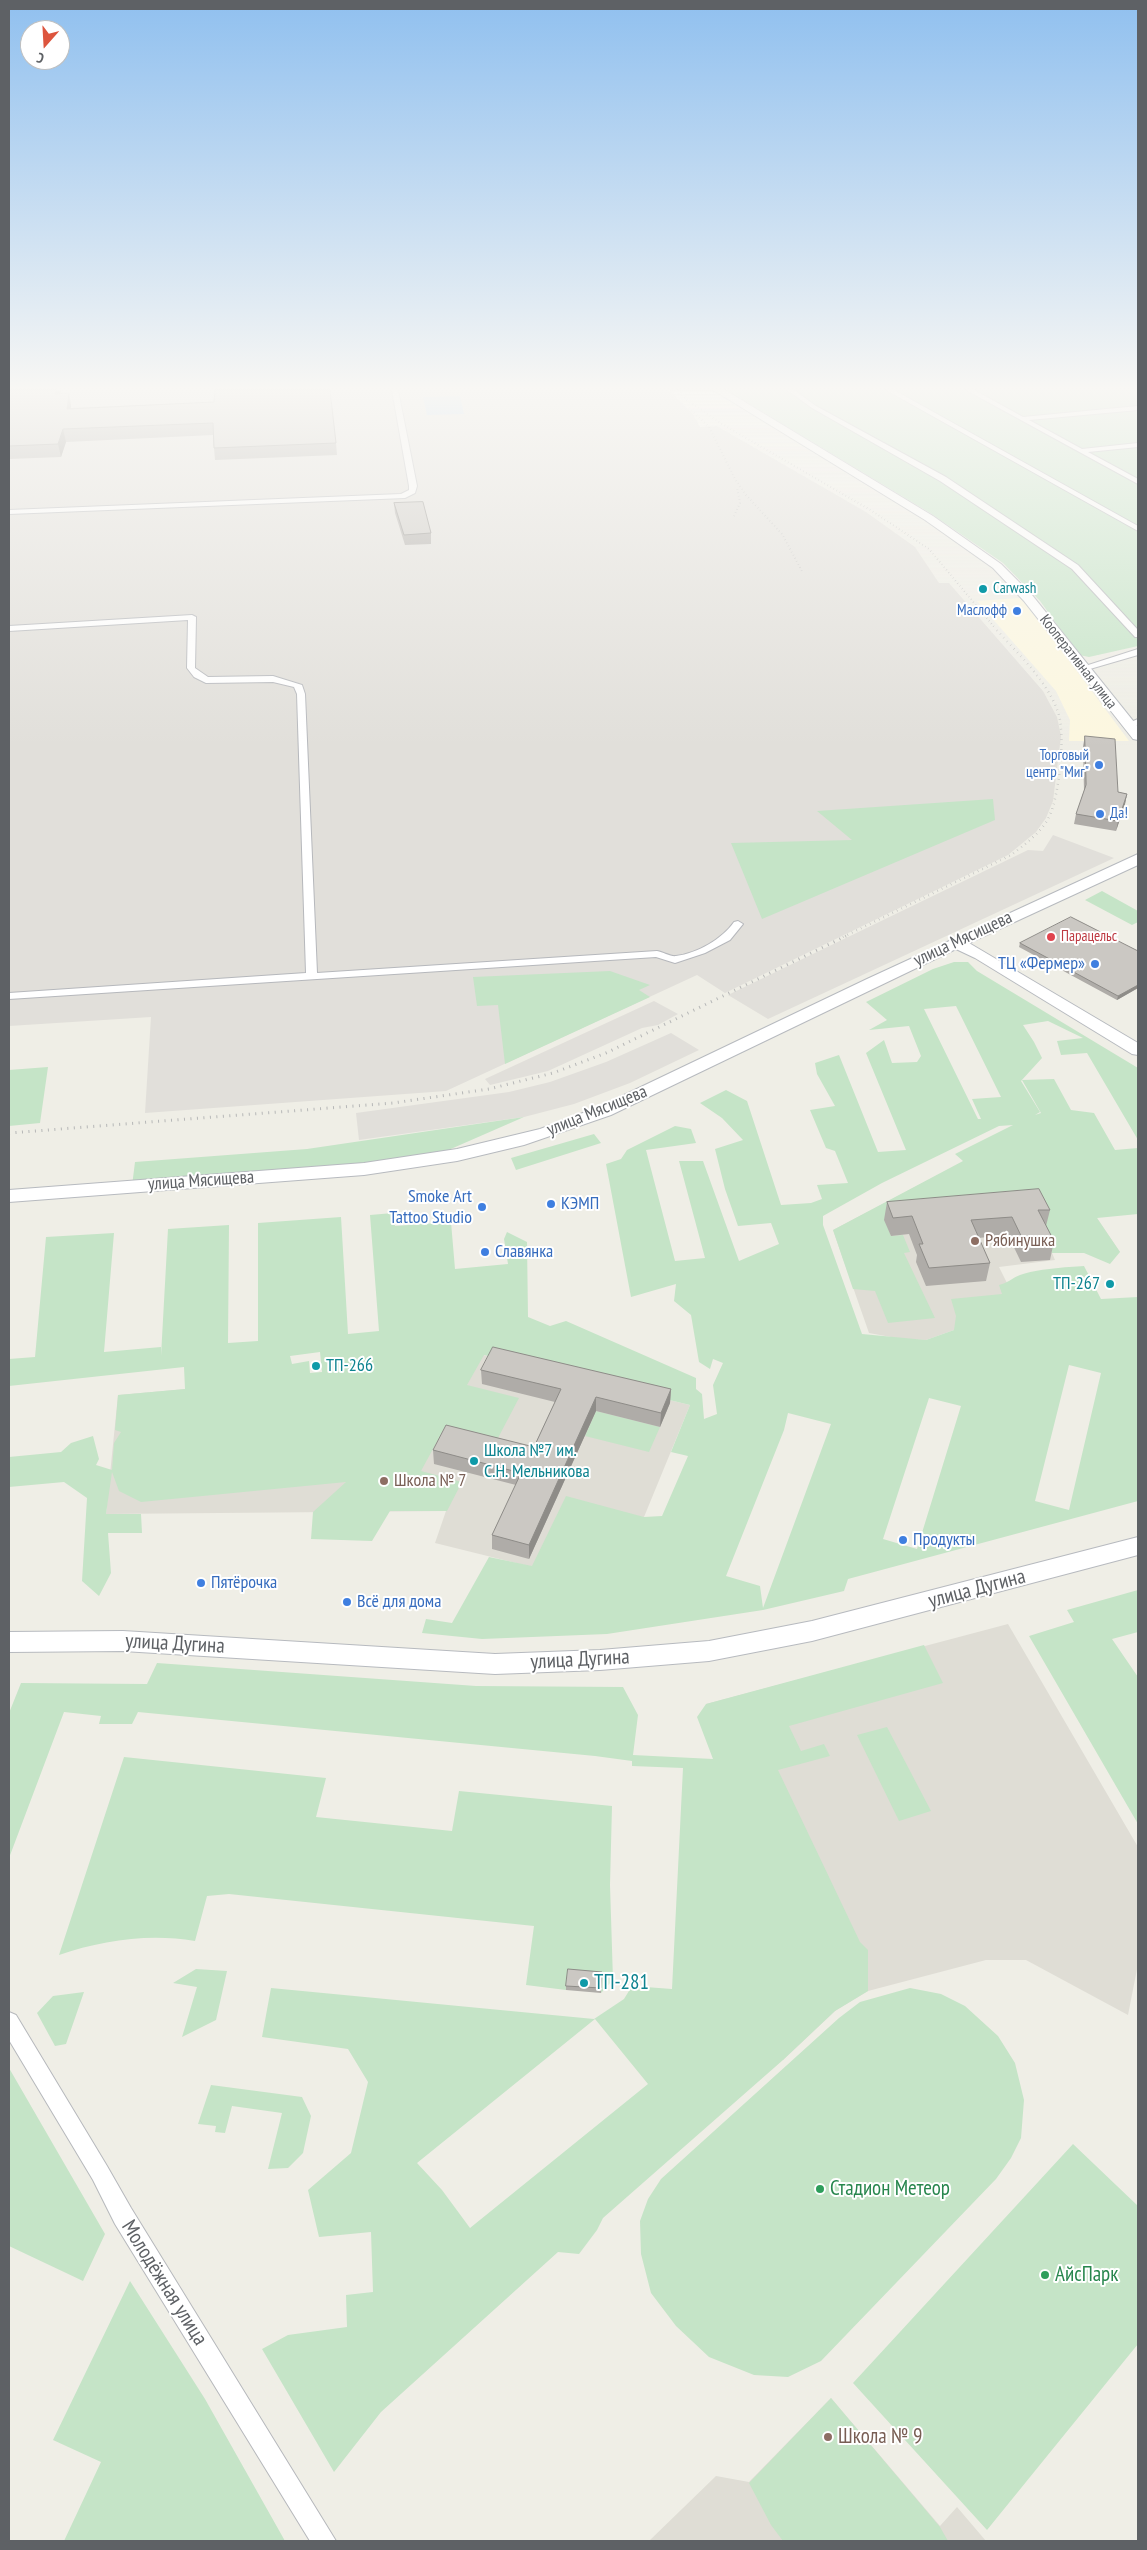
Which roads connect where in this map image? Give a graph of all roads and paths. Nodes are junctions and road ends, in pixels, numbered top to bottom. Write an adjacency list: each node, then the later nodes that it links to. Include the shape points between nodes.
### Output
1 (83, 509): 5 (street)
2 (913, 509): 10 (main road, Кооперативная улица, via 997,566 1028,598)
3 (988, 509): 8 (street, via 1075,567)
4 (1104, 509): 6 (street)
5 (9, 512)
6 (1138, 528)
7 (9, 629): 16 (street, via 192,617 191,668 197,675 206,680 273,679 298,685 301,694)
8 (1138, 635)
9 (1138, 652): 10 (street)
10 (1083, 668): 11 (main road, Кооперативная улица)
11 (1133, 723): 12 (main road, Кооперативная улица)
12 (1138, 736)
13 (1138, 859): 15 (main road, улица Мясищева)
14 (738, 924): 16 (street, via 715,945 675,960 657,954)
15 (956, 943): 18 (main road); 19 (main road, улица Мясищева, via 598,1114 512,1143 422,1162 364,1169)
16 (312, 977): 17 (street)
17 (9, 996)
18 (1138, 1050)
19 (9, 1196)
20 (1138, 1546): 21 (main road, улица Дугина, via 812,1630 708,1651 495,1664 88,1639)
21 (9, 1642)
22 (9, 2022): 23 (street, Молодёжная улица, via 128,2224)
23 (324, 2541)

